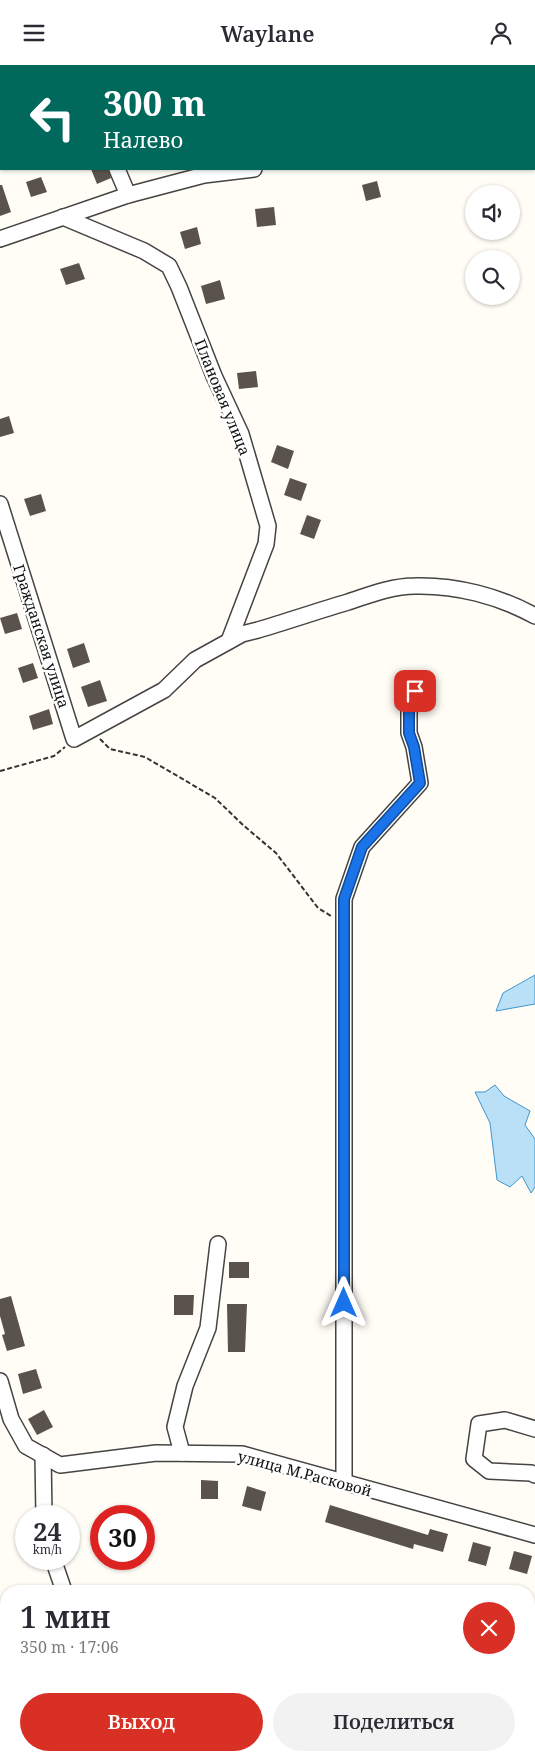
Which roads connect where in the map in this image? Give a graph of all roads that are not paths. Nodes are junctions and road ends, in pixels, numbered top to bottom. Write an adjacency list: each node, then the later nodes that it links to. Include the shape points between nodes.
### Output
1 (117, 170): 3 (street)
2 (246, 170): 3 (street, via 204,175)
3 (128, 195): 4 (street)
4 (63, 217): 5 (street); 8 (street, Плановая улица, via 144,251 169,266 241,434 268,526 266,544)
5 (0, 239)
6 (0, 503): 8 (street, Гражданская улица, via 74,739 164,690 195,660)
7 (535, 616): 8 (street, via 472,591 413,586 380,592 242,634)
8 (229, 641)
9 (415, 691): 17 (street, via 409,712 409,733 420,783 362,847 344,899)
10 (218, 1243): 14 (street, via 208,1329 185,1386 175,1427)
11 (0, 1381): 12 (street, улица М.Расковой)
12 (6, 1420): 15 (street, улица М.Расковой, via 26,1446)
13 (535, 1429): 16 (street, via 505,1420 479,1424 474,1459 489,1471)
14 (182, 1453): 15 (street, улица М.Расковой, via 156,1453 60,1465); 17 (street, улица М.Расковой, via 242,1454)
15 (43, 1455): 18 (street)
16 (535, 1475)
17 (344, 1482): 19 (street, улица М.Расковой)
18 (44, 1505)
19 (535, 1535)
20 (57, 1570): 21 (street)
21 (62, 1585)

